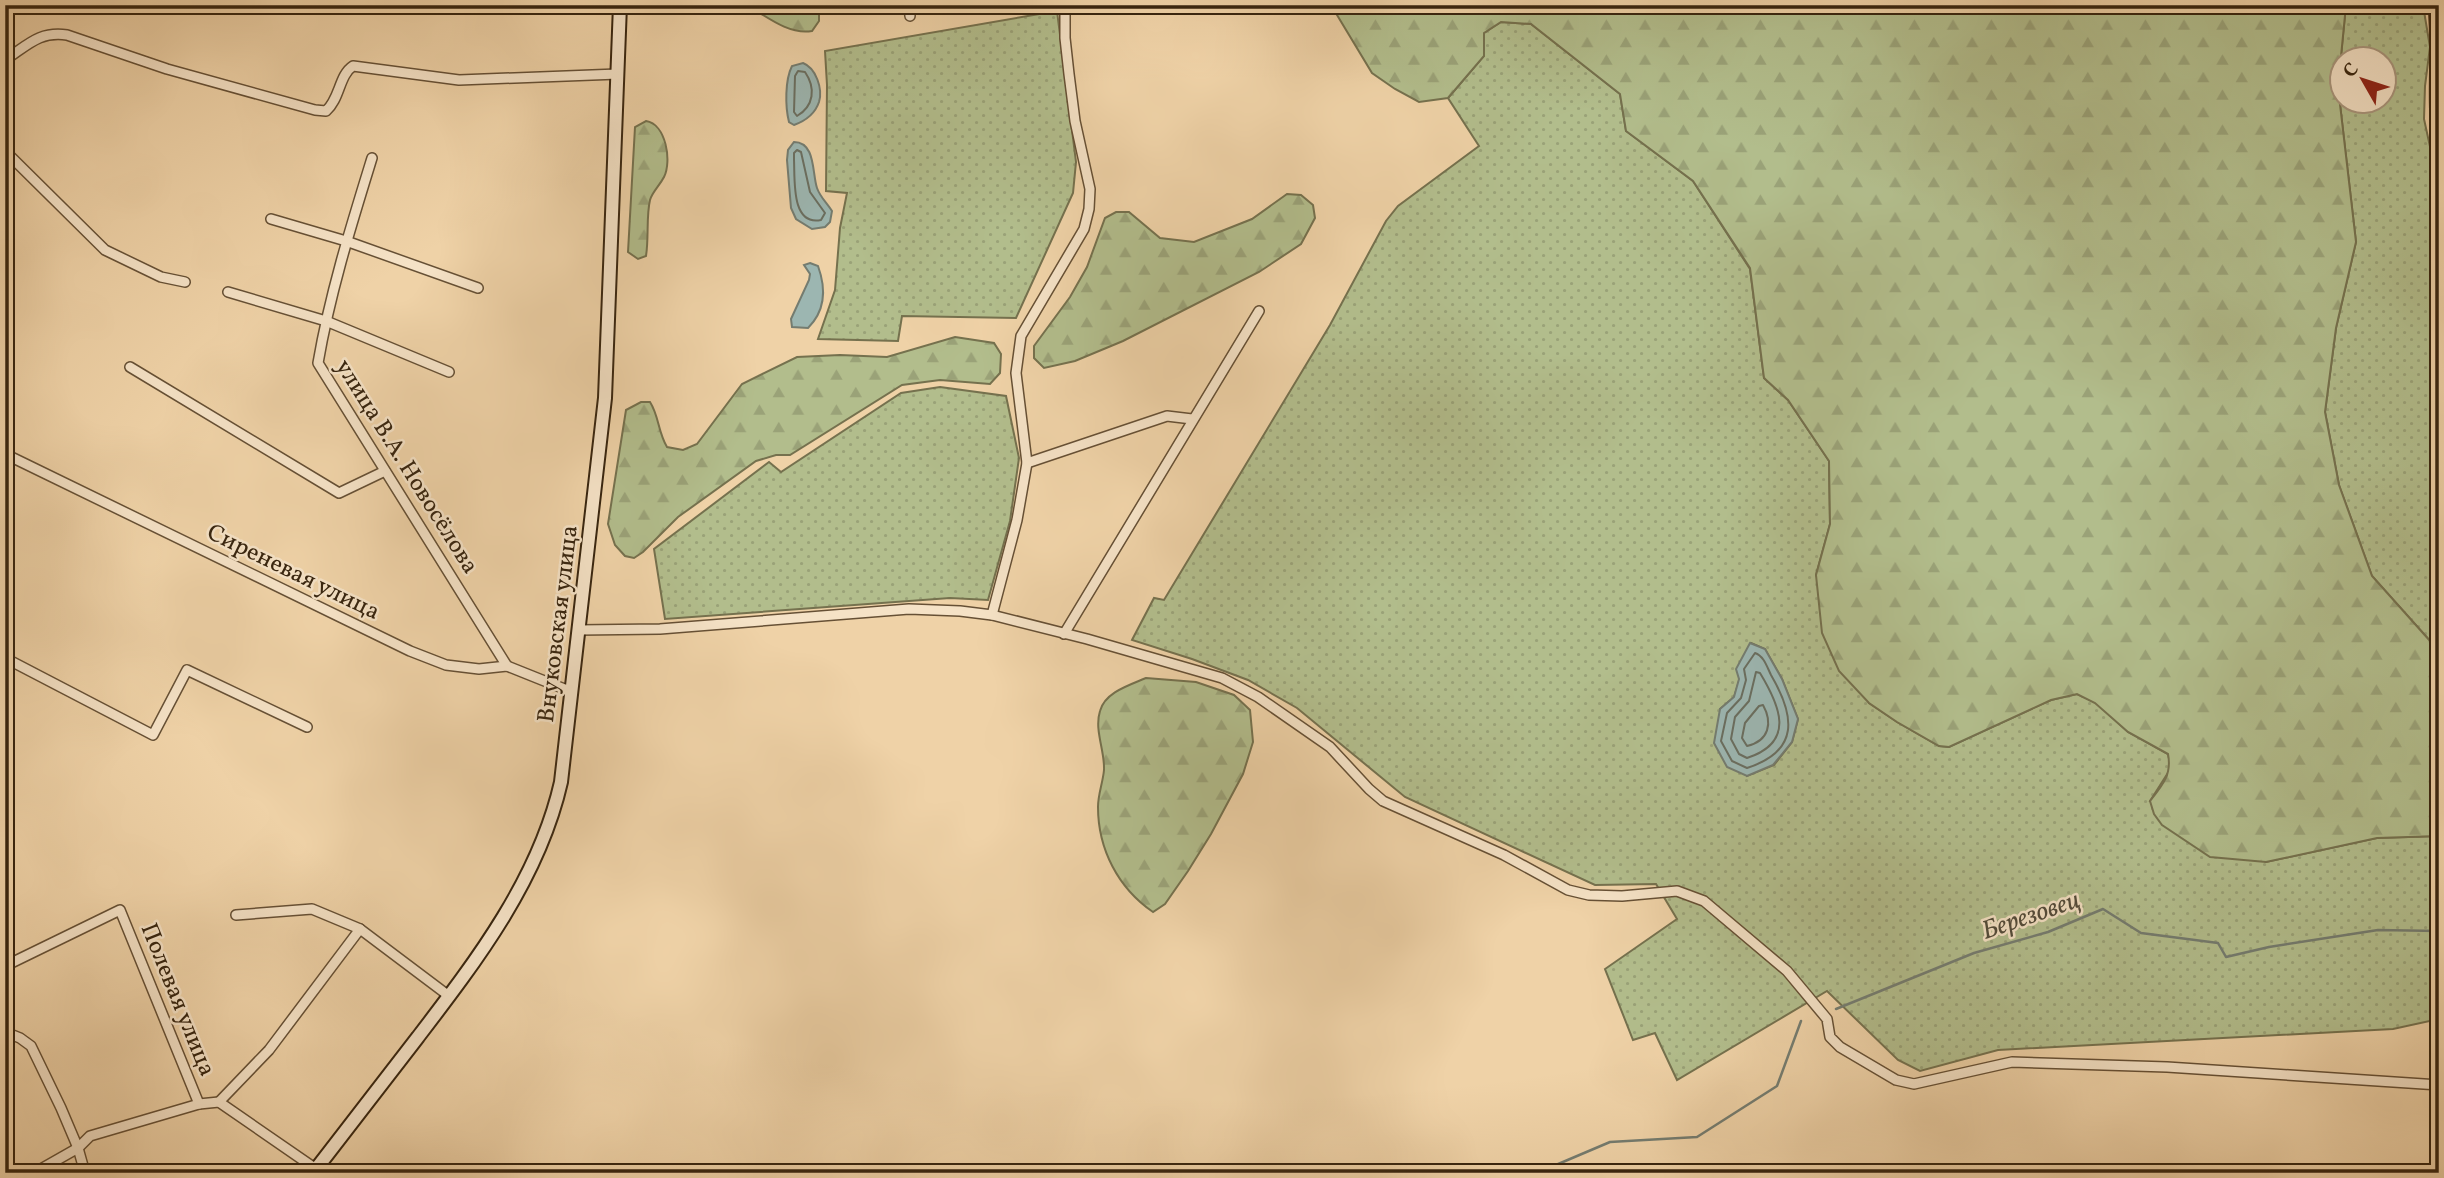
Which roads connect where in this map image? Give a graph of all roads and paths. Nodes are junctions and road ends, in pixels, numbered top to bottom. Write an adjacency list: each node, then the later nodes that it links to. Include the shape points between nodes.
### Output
1 (620, 5): 7 (main road, Внуковская улица)
2 (909, 5): 5 (street)
3 (1065, 5): 22 (street, via 1069,74 1090,188 1089,209 1084,229 1021,335 1016,373)
4 (2433, 5): 8 (street)
5 (910, 16)
6 (5, 60): 7 (street, via 42,36 67,35 167,69 326,111 353,66 459,80)
7 (618, 74): 25 (main road, Внуковская улица, via 605,398)
8 (2439, 147)
9 (5, 151): 13 (street, via 104,250 160,277)
10 (372, 158): 12 (street, улица В.А. Новосёлова)
11 (271, 219): 12 (street)
12 (346, 241): 14 (street); 17 (street, улица В.А. Новосёлова)
13 (185, 282)
14 (478, 288)
15 (228, 292): 17 (street)
16 (1259, 311): 20 (street)
17 (326, 321): 19 (street); 23 (street, улица В.А. Новосёлова, via 318,363)
18 (130, 367): 23 (street, via 339,493)
19 (449, 372)
20 (1192, 419): 22 (street, via 1167,416); 26 (street)
21 (5, 454): 28 (street, Сиреневая улица, via 410,651 446,666)
22 (1027, 463): 24 (street)
23 (385, 471): 28 (street, улица В.А. Новосёлова)
24 (992, 615): 25 (street, via 909,609 660,629); 26 (street)
25 (579, 630): 29 (main road, Внуковская улица)
26 (1064, 634): 36 (street, via 1222,678 1330,747 1383,801 1504,855 1568,890 1622,896 1677,891 1704,901 1787,971 1827,1019 1830,1037 1840,1047 1896,1080 1914,1084 2012,1062)
27 (5, 658): 30 (street, via 153,735 187,670)
28 (507, 666): 29 (street, Сиреневая улица)
29 (572, 692): 34 (main road, Внуковская улица, via 561,782 547,830 506,912)
30 (307, 727)
31 (236, 915): 32 (street, via 312,909)
32 (360, 929): 34 (street); 37 (street, via 269,1050)
33 (5, 966): 38 (street, Полевая улица, via 120,911)
34 (449, 996): 40 (main road, Внуковская улица)
35 (5, 1032): 39 (street, via 31,1046)
36 (2439, 1085)
37 (219, 1102): 38 (street); 40 (street)
38 (199, 1104): 39 (street, via 108,1129 90,1136)
39 (78, 1148): 41 (street); 42 (street)
40 (314, 1171)
41 (34, 1173)
42 (85, 1173)

